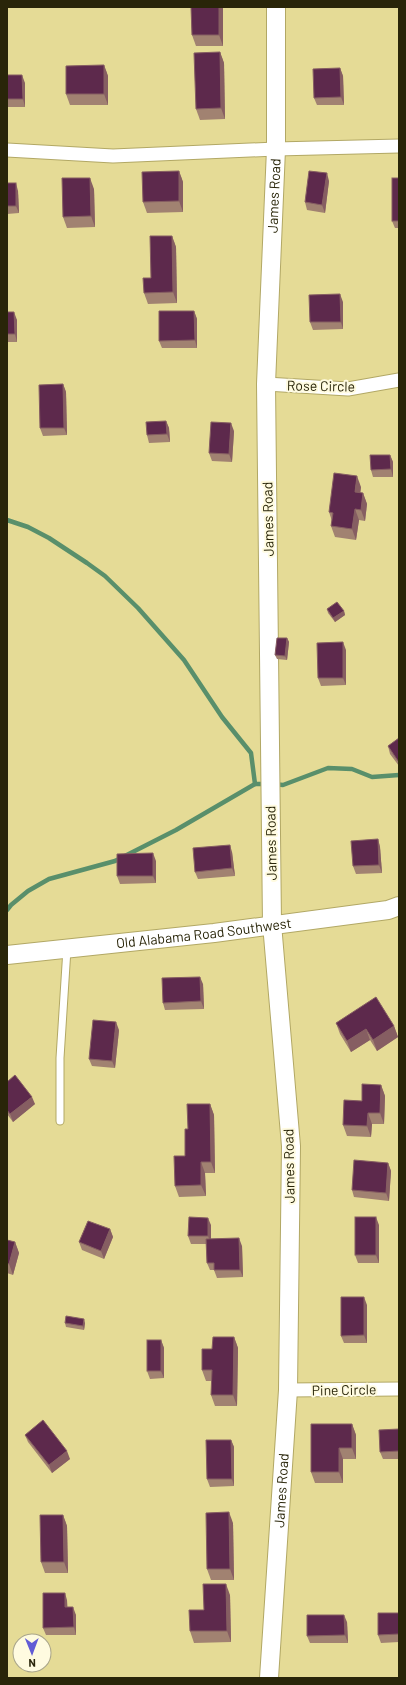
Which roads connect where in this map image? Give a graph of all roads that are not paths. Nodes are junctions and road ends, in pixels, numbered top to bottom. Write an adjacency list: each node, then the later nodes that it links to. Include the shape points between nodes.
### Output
1 (276, 7): 3 (street, James Road)
2 (399, 146): 3 (street)
3 (276, 149): 4 (street, via 113,156); 6 (street, James Road)
4 (7, 150)
5 (399, 380): 6 (street, Rose Circle, via 348,389)
6 (266, 384): 8 (street, James Road)
7 (399, 906): 8 (street, Old Alabama Road Southwest, via 388,910)
8 (272, 924): 9 (street, Old Alabama Road Southwest, via 214,933); 13 (street, James Road, via 291,1146)
9 (67, 947): 10 (street, Old Alabama Road Southwest); 11 (lane, via 60,1058)
10 (7, 955)
11 (60, 1121)
12 (399, 1389): 13 (street, Pine Circle)
13 (288, 1390): 14 (street, James Road)
14 (269, 1678)

